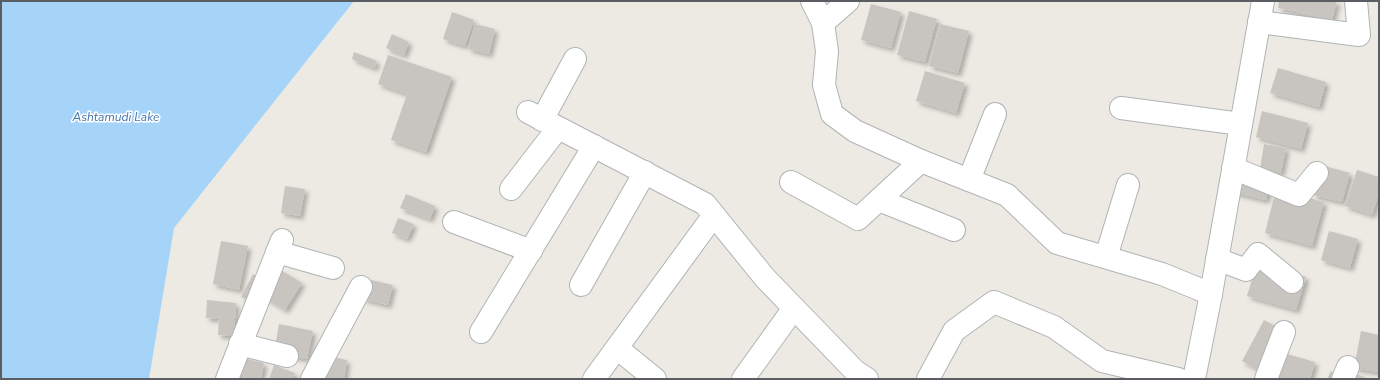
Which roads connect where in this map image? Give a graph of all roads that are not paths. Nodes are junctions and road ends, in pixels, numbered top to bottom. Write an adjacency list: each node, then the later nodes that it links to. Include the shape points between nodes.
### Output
1 (812, 1): 5 (street)
2 (848, 1): 5 (street)
3 (1356, 1): 4 (street, via 1359,34)
4 (1261, 11): 10 (street)
5 (823, 23): 12 (street, via 827,51 824,85 832,114 855,131)
6 (575, 59): 9 (street)
7 (1121, 108): 10 (street)
8 (995, 114): 16 (street)
9 (543, 120): 11 (street); 19 (street)
10 (1241, 124): 13 (street)
11 (594, 146): 14 (street); 24 (street)
12 (921, 161): 16 (street); 20 (street)
13 (1233, 168): 15 (street, via 1299,195); 26 (street)
14 (645, 172): 21 (street, via 705,204); 29 (street)
15 (1318, 173)
16 (969, 180): 25 (street, via 1007,195 1057,243)
17 (791, 182): 20 (street, via 858,220)
18 (1128, 185): 25 (street)
19 (511, 189)
20 (879, 200): 23 (street)
21 (714, 215): 32 (street, via 765,278); 36 (street)
22 (454, 222): 24 (street)
23 (954, 230)
24 (531, 250): 33 (street)
25 (1106, 257): 31 (street, via 1162,274)
26 (1217, 259): 28 (street, via 1246,270 1258,254); 31 (street)
27 (333, 268): 35 (street, via 279,246)
28 (1292, 282)
29 (581, 285)
30 (361, 287): 40 (street)
31 (1211, 294): 47 (street)
32 (794, 308): 43 (street); 44 (street, via 855,371)
33 (481, 332)
34 (1284, 332): 48 (street)
35 (240, 344): 37 (street); 39 (street)
36 (617, 348): 41 (street); 42 (street)
37 (287, 356)
38 (1132, 374): 45 (street, via 1102,361 1054,327 994,302 954,331); 46 (street)
39 (227, 379)
40 (312, 379)
41 (594, 379)
42 (655, 379)
43 (743, 379)
44 (867, 379)
45 (928, 379)
46 (1178, 379)
47 (1194, 379)
48 (1266, 379)

